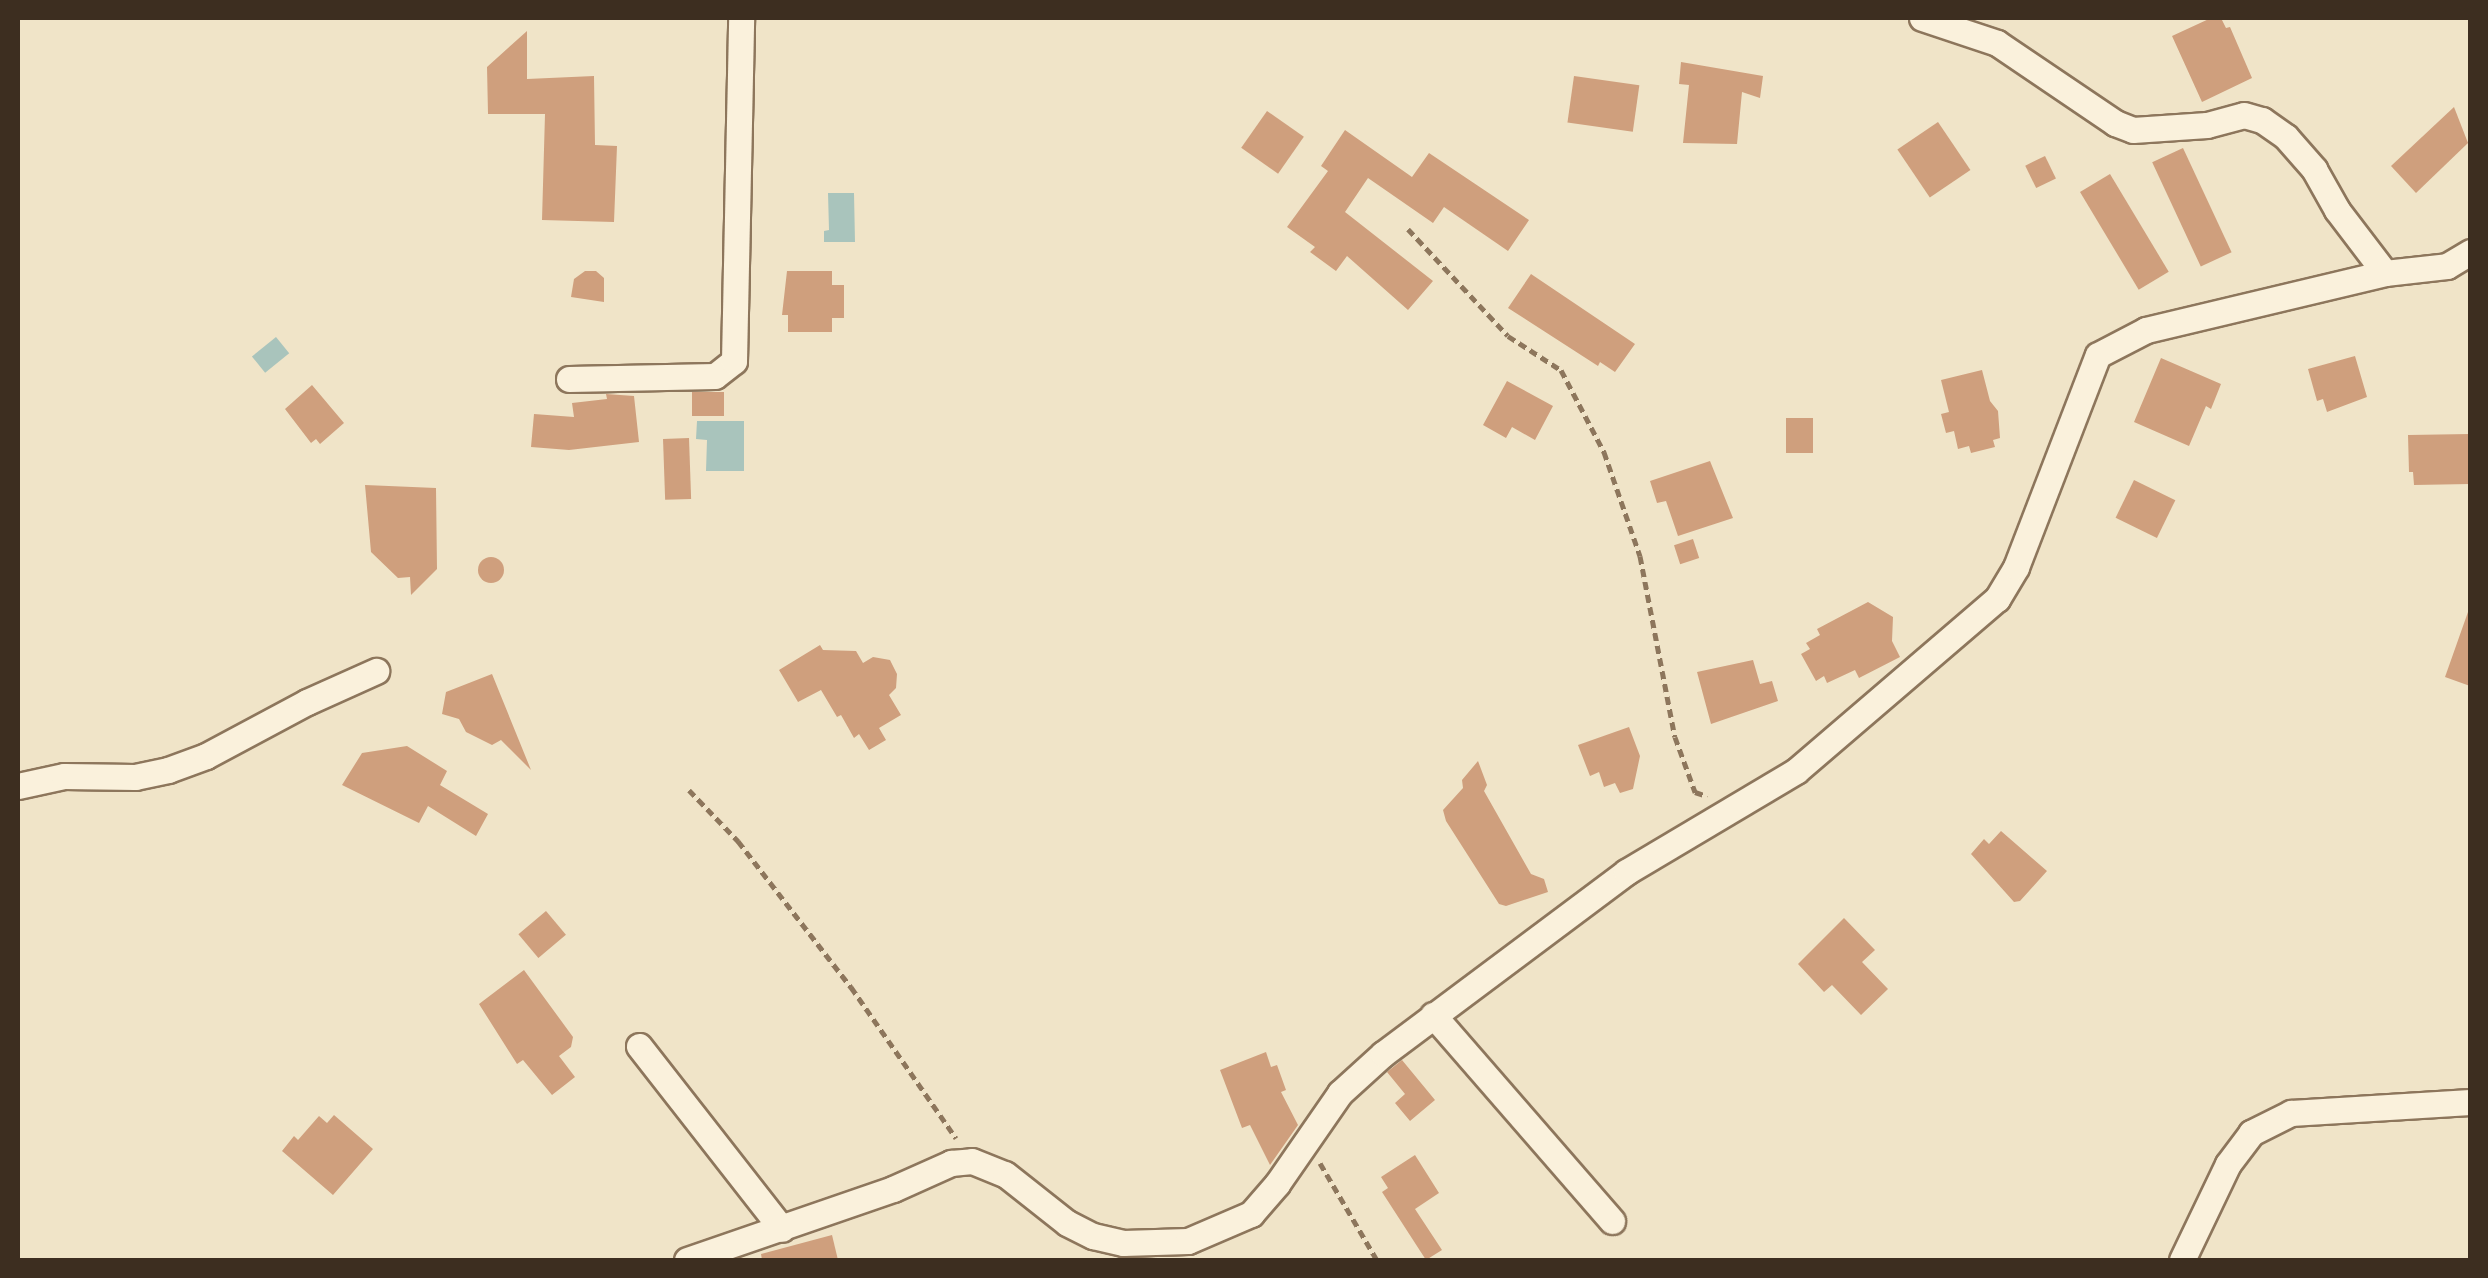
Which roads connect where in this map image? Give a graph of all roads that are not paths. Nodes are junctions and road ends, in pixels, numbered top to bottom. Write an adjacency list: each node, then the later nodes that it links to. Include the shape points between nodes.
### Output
1 (741, 18): 5 (street, via 734,362 715,376)
2 (1922, 18): 4 (street, via 1996,43 2133,130 2244,115 2262,120 2314,169)
3 (2470, 252): 4 (street, via 2447,266)
4 (2385, 273): 8 (street, via 2146,330 2098,355 1998,599 1796,771 1626,872)
5 (569, 379)
6 (376, 671): 7 (street, via 168,770 135,777 64,776)
7 (18, 786)
8 (1433, 1015): 11 (street); 13 (street, via 1340,1093 1250,1214 1188,1241)
9 (638, 1046): 12 (street)
10 (2470, 1102): 15 (street, via 2291,1113 2251,1133 2228,1164)
11 (1612, 1220)
12 (782, 1229): 13 (street, via 951,1163 972,1161 1005,1174 1066,1223); 14 (street)
13 (1140, 1252)
14 (686, 1260)
15 (2182, 1260)

